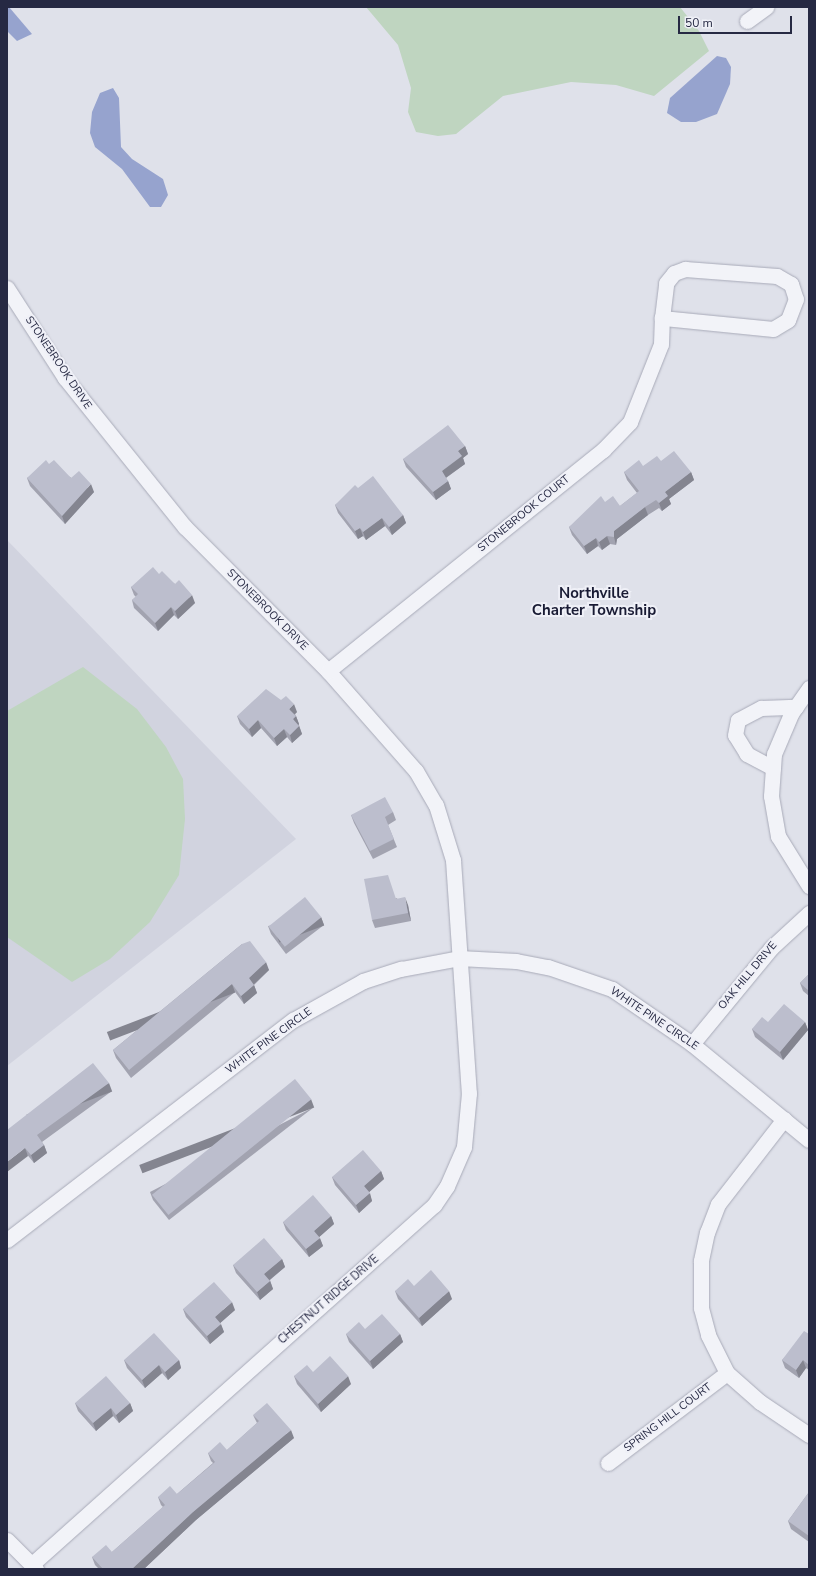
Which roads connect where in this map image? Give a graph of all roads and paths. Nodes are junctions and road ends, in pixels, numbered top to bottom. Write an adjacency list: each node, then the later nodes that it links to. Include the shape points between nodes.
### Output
1 (766, 7): 2 (street)
2 (747, 21)
3 (7, 288): 5 (street, STONEBROOK DRIVE, via 65,378 117,447 185,527)
4 (662, 318): 4 (street, STONEBROOK COURT, via 773,329 788,320 796,299 791,284 776,276 685,268 674,273 666,283); 5 (street, STONEBROOK COURT, via 661,344 630,422 603,450)
5 (328, 671): 11 (street, STONEBROOK DRIVE, via 416,771 436,805 453,860)
6 (809, 688): 7 (street)
7 (796, 707): 8 (street, via 774,754); 8 (street, via 761,708 738,720 735,735 747,754)
8 (773, 768): 9 (street, via 771,796 778,836)
9 (809, 886)
10 (809, 913): 12 (street, OAK HILL DRIVE, via 771,948)
11 (459, 958): 12 (street, WHITE PINE CIRCLE, via 516,961 587,978 612,989); 15 (street, WHITE PINE CIRCLE, via 401,969 363,981 293,1020); 20 (street, CHESTNUT RIDGE DRIVE, via 468,1124 464,1148 447,1186 414,1226)
12 (692, 1044): 13 (street, WHITE PINE CIRCLE)
13 (784, 1119): 14 (street, WHITE PINE CIRCLE); 16 (street, via 730,1186 707,1232 701,1261 701,1308 708,1335)
14 (809, 1140)
15 (7, 1240)
16 (727, 1374): 17 (street, via 760,1402); 18 (street, SPRING HILL COURT)
17 (809, 1435)
18 (608, 1462)
19 (7, 1540): 20 (street)
20 (34, 1567)

